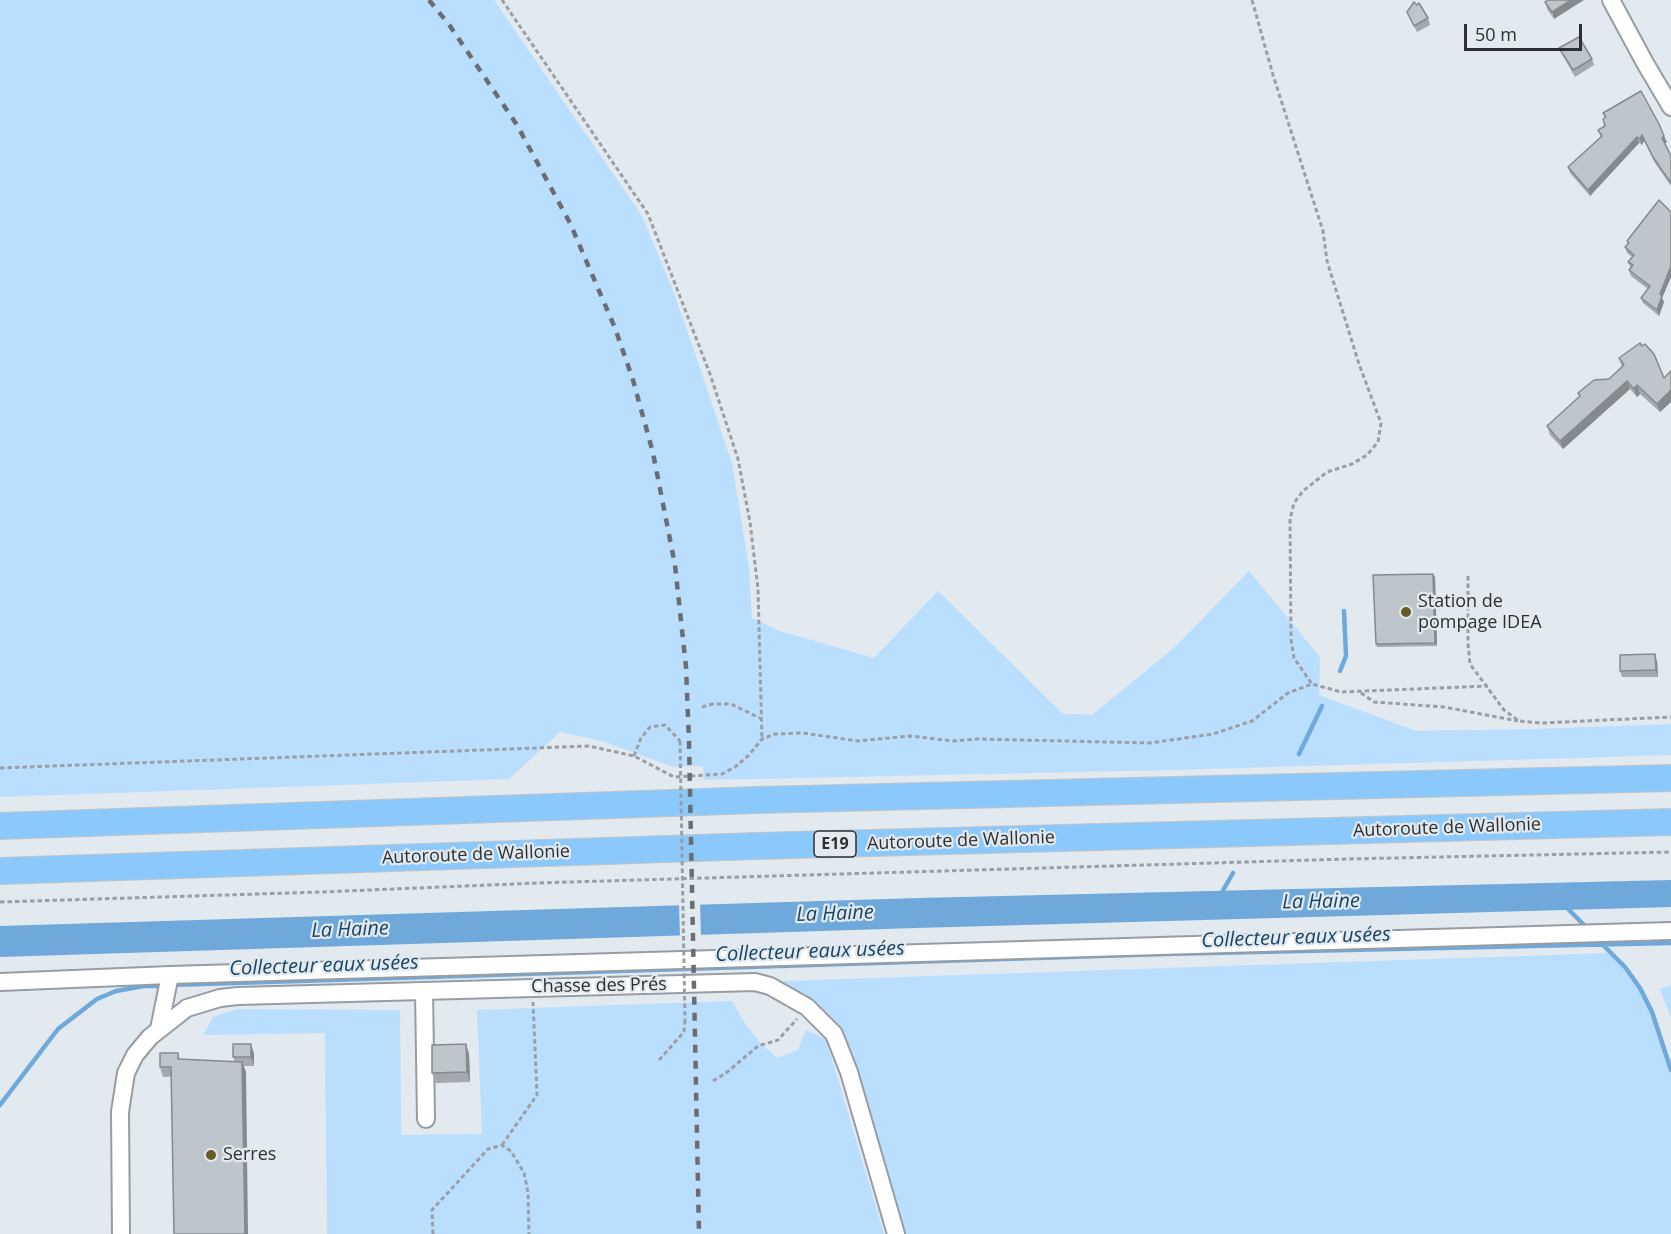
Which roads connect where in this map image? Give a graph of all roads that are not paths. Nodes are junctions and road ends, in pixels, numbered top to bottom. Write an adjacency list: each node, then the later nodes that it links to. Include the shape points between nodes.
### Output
1 (1611, 0): 2 (street)
2 (1671, 107)
3 (1671, 778): 5 (highway, via 758,800)
4 (1671, 822): 6 (highway, Autoroute de Wallonie / E19, via 781,845)
5 (0, 826)
6 (0, 871)
7 (1671, 931): 8 (street)
8 (170, 975): 9 (street); 11 (street)
9 (0, 982)
10 (424, 991): 11 (street, Chasse des Prés, via 220,998 186,1008); 12 (street); 14 (street, Chasse des Prés, via 755,982 770,986 807,1007 834,1034 849,1072)
11 (154, 1033): 13 (street, via 126,1073 122,1092)
12 (426, 1119)
13 (121, 1234)
14 (896, 1234)

